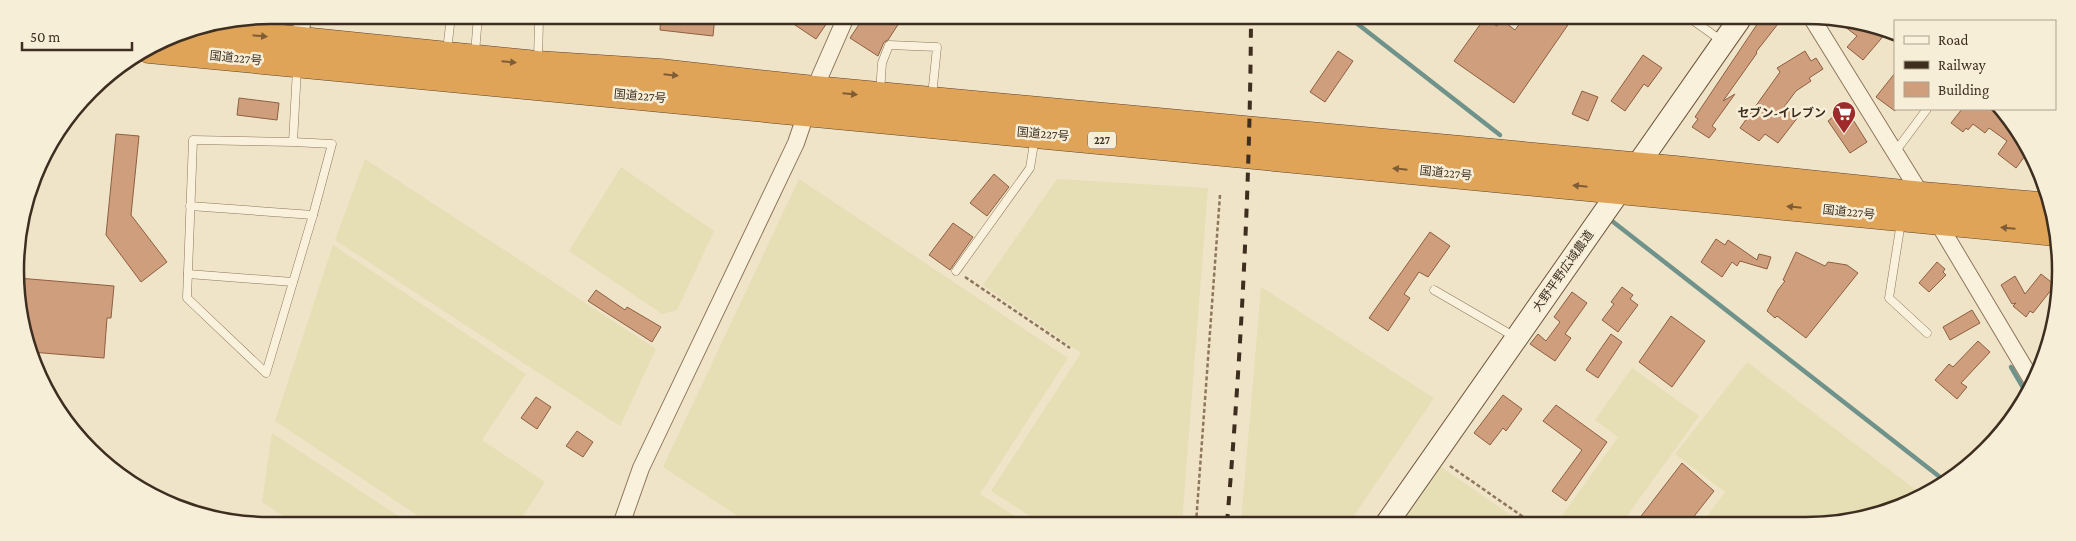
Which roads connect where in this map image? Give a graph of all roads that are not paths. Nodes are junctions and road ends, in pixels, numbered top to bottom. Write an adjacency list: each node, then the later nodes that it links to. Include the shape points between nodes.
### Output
1 (450, 24): 12 (lane)
2 (477, 24): 13 (lane)
3 (539, 24): 15 (lane)
4 (843, 24): 17 (street)
5 (1698, 24): 10 (lane)
6 (1736, 24): 10 (street, 大野平野広域農道)
7 (1815, 24): 22 (street)
8 (209, 31): 9 (highway, 国道227号 / 227, one-way to 9)
9 (300, 40): 11 (highway, 国道227号 / 227); 14 (highway, 国道227号 / 227); 21 (lane)
10 (1724, 42): 23 (street, 大野平野広域農道)
11 (163, 48)
12 (446, 54): 13 (highway, 国道227号 / 227); 14 (highway, 国道227号 / 227)
13 (474, 58): 15 (highway, 国道227号 / 227, one-way to 15)
14 (405, 62): 17 (highway, 国道227号 / 227)
15 (537, 65): 17 (highway, 国道227号 / 227, one-way to 17, via 660,73)
16 (880, 96): 17 (highway, 国道227号 / 227, one-way to 16); 18 (highway, 国道227号 / 227); 18 (lane, via 882,63 890,45 937,47)
17 (810, 101): 20 (highway, 国道227号 / 227); 39 (street, via 796,143 642,468)
18 (932, 101): 20 (highway, 国道227号 / 227)
19 (1926, 110): 22 (lane)
20 (1038, 122): 23 (highway, 国道227号 / 227); 24 (highway, 国道227号 / 227, one-way to 20); 32 (lane, via 1030,168)
21 (293, 142): 26 (lane, via 193,140); 28 (lane, via 332,144)
22 (1895, 152): 25 (street)
23 (1636, 166): 24 (street, 大野平野広域農道); 25 (highway, 国道227号 / 227)
24 (1619, 190): 29 (highway, 国道227号 / 227, one-way to 24); 37 (street, 大野平野広域農道)
25 (1922, 196): 27 (highway, 国道227号 / 227); 30 (street)
26 (190, 206): 28 (lane); 33 (lane)
27 (2044, 206)
28 (313, 215): 34 (lane)
29 (1901, 217): 30 (highway, 国道227号 / 227); 36 (lane, via 1889,298)
30 (1937, 221): 31 (highway, 国道227号 / 227, one-way to 30); 38 (street)
31 (2049, 231)
32 (956, 271)
33 (188, 274): 34 (lane); 34 (lane, via 187,298 266,373)
34 (293, 282)
35 (1434, 290): 37 (lane)
36 (1927, 333)
37 (1516, 338): 40 (street, 大野平野広域農道)
38 (2029, 374)
39 (624, 517)
40 (1391, 517)

